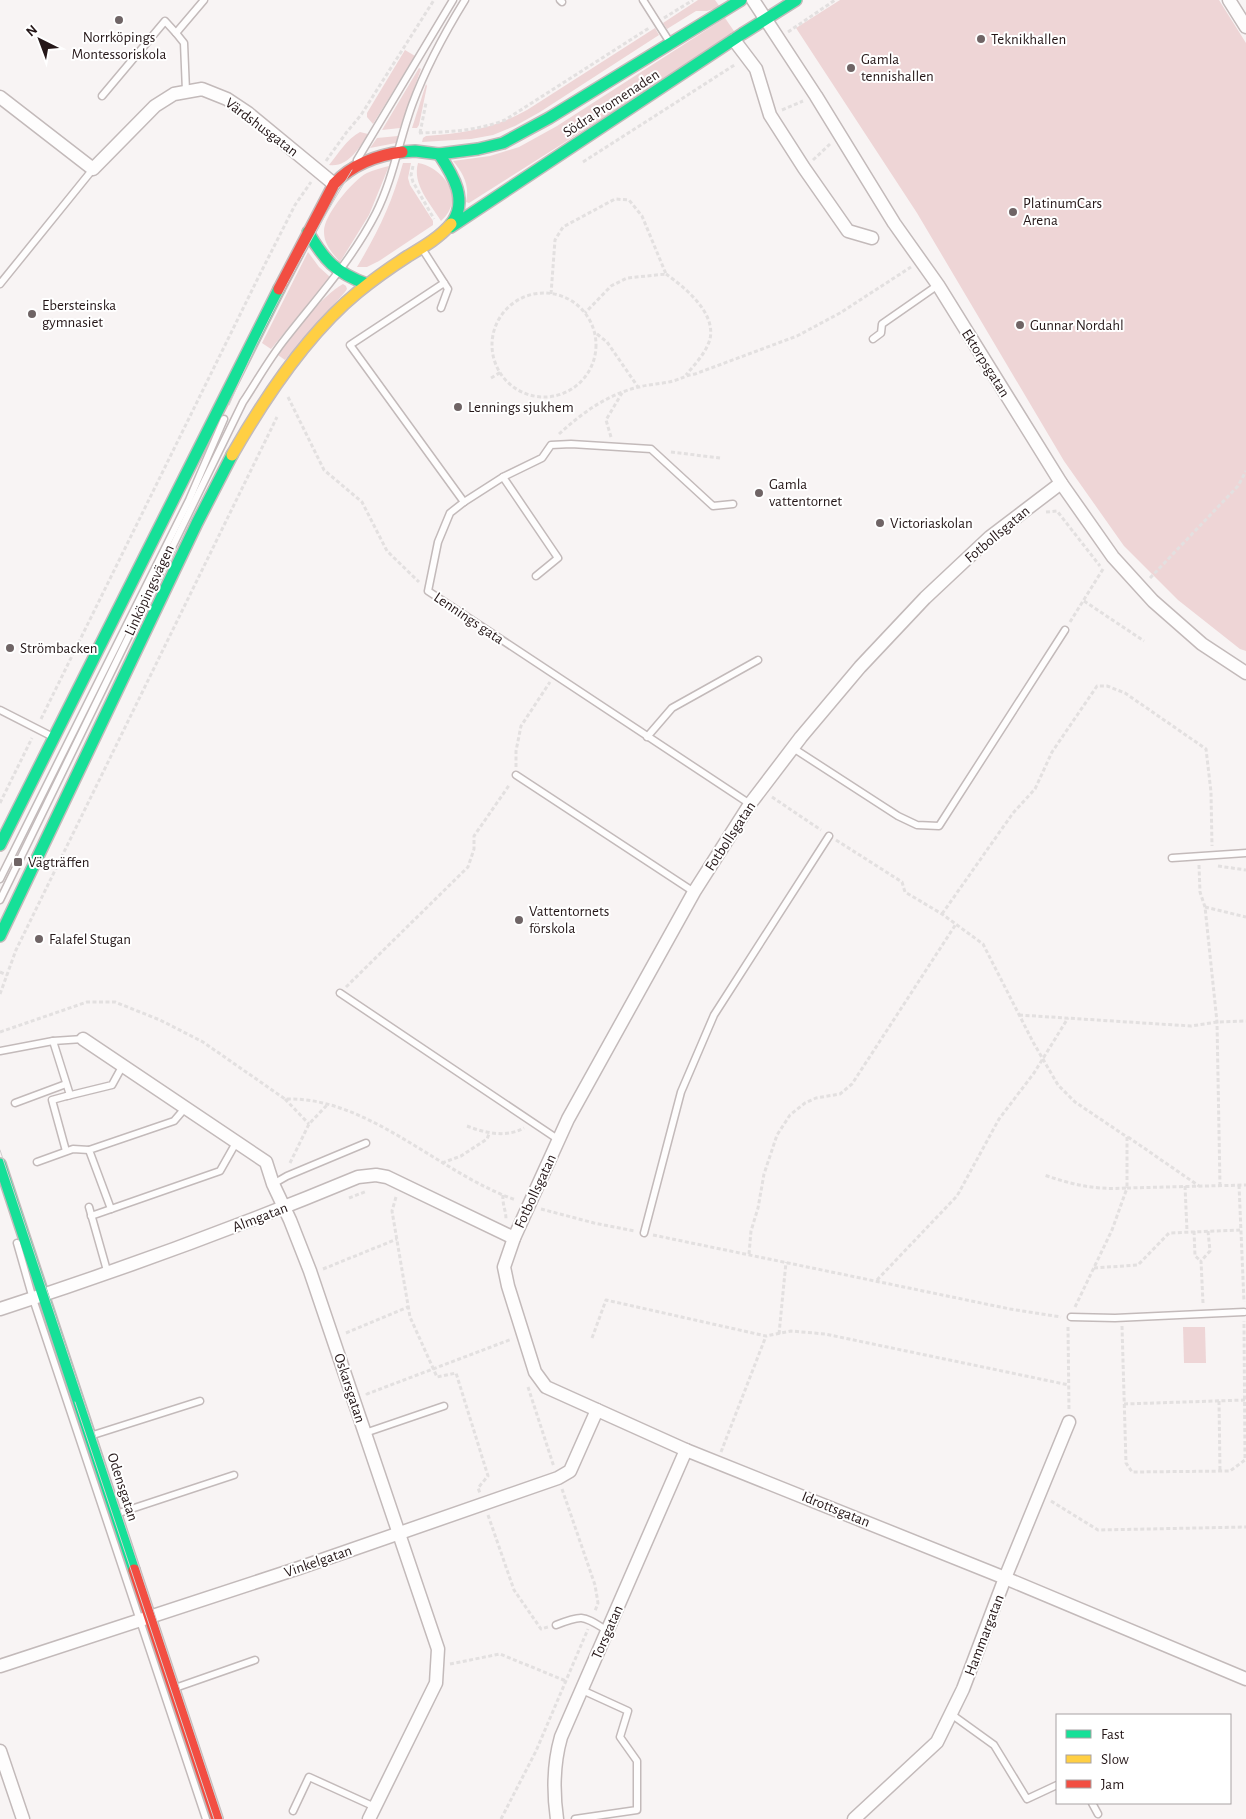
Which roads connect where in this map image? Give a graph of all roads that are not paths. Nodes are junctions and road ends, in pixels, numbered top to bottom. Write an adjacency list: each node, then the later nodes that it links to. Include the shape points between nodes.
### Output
1 (204, 0): 11 (lane)
2 (453, 0): 20 (lane)
3 (465, 0): 17 (lane, via 429,61)
4 (643, 0): 13 (lane)
5 (740, 0): 13 (street, Södra Promenaden)
6 (753, 0): 9 (street, Ektorpsgatan)
7 (796, 0): 9 (street, Södra Promenaden)
8 (1229, 0): 10 (street)
9 (765, 19): 12 (street, Södra Promenaden); 30 (street, Ektorpsgatan, via 894,223)
10 (1246, 27)
11 (176, 33): 14 (lane, via 184,43); 15 (lane, via 165,21)
12 (734, 40): 23 (street, Södra Promenaden); 24 (street, via 756,69 770,115 804,168 848,231)
13 (671, 44): 18 (street, Södra Promenaden, via 503,143)
14 (186, 92): 19 (street, Värdshusgatan, via 174,94 155,106); 21 (street, Värdshusgatan, via 202,89 227,99)
15 (102, 96)
16 (0, 97): 19 (street)
17 (397, 154): 18 (street, Södra Promenaden, via 415,151); 20 (street, Södra Promenaden, via 377,157); 26 (lane, via 376,212)
18 (439, 154): 23 (street, via 459,191 458,212)
19 (93, 169): 28 (lane, Värdshusgatan)
20 (352, 170): 21 (street, Södra Promenaden)
21 (334, 184): 22 (street, Linköpingsvägen)
22 (308, 232): 26 (street, via 318,252); 33 (street, Linköpingsvägen)
23 (443, 232): 25 (street, Linköpingsvägen)
24 (872, 238)
25 (421, 248): 27 (lane); 29 (street, Linköpingsvägen)
26 (339, 272): 29 (street); 56 (lane, via 284,340 243,402)
27 (444, 283): 31 (lane, via 448,289); 38 (lane, via 350,345)
28 (0, 284)
29 (367, 284): 57 (street, Linköpingsvägen, via 329,320 285,374 222,472)
30 (938, 286): 32 (lane, via 882,324 881,333); 37 (street, Ektorpsgatan)
31 (441, 308)
32 (873, 339)
33 (233, 381): 34 (lane); 46 (street, Linköpingsvägen)
34 (230, 405)
35 (226, 413): 54 (lane, via 189,500)
36 (503, 478): 38 (lane, Lennings gata); 39 (lane, Lennings gata, via 542,458 551,446 571,444 651,449 713,506); 40 (lane, via 558,558)
37 (1061, 483): 43 (street, Ektorpsgatan, via 1113,557 1153,601 1202,644); 47 (street, Fotbollsgatan, via 990,537 925,598 860,667)
38 (464, 502): 45 (lane, Lennings gata, via 450,513 438,542 428,591)
39 (733, 504)
40 (536, 576)
41 (1065, 630): 47 (lane, via 939,826 917,825 898,816)
42 (758, 660): 45 (lane, via 672,708)
43 (1246, 672)
44 (0, 710): 46 (lane)
45 (647, 736): 49 (lane, Lennings gata)
46 (54, 738): 51 (street, Linköpingsvägen)
47 (793, 748): 49 (street, Fotbollsgatan, via 766,793)
48 (516, 776): 55 (lane)
49 (750, 804): 55 (street, Fotbollsgatan)
50 (829, 836): 82 (lane, via 714,1015 681,1092)
51 (0, 845)
52 (1246, 853): 53 (lane)
53 (1172, 858)
54 (0, 879)
55 (694, 892): 67 (street, Fotbollsgatan)
56 (0, 900)
57 (0, 936)
58 (340, 993): 67 (lane)
59 (83, 1039): 60 (lane); 62 (street, Oskarsgatan)
60 (53, 1041): 61 (lane); 63 (lane)
61 (0, 1051)
62 (123, 1065): 64 (lane, via 112,1085); 66 (street, Oskarsgatan)
63 (66, 1084): 64 (lane, via 70,1095); 65 (lane)
64 (65, 1096): 71 (lane, via 52,1100)
65 (15, 1103)
66 (186, 1107): 68 (street, Oskarsgatan); 70 (lane, via 174,1121)
67 (559, 1140): 83 (street, Fotbollsgatan)
68 (237, 1141): 74 (street, Oskarsgatan, via 266,1162); 79 (lane, via 220,1171)
69 (366, 1143): 74 (lane)
70 (89, 1150): 71 (lane); 79 (lane)
71 (66, 1151): 72 (lane)
72 (37, 1162)
73 (0, 1164): 86 (street, Odensgatan)
74 (273, 1184): 78 (street, Oskarsgatan)
75 (0, 1186): 76 (lane)
76 (6, 1205)
77 (88, 1207): 80 (lane)
78 (284, 1208): 83 (street, Almgatan, via 358,1177 376,1175 387,1177); 85 (street, Almgatan); 94 (street, Oskarsgatan, via 310,1270)
79 (111, 1209): 80 (lane)
80 (91, 1216): 85 (lane)
81 (14, 1233): 86 (lane)
82 (644, 1233)
83 (514, 1238): 84 (street, Fotbollsgatan)
84 (504, 1266): 92 (street, Idrottsgatan, via 540,1382)
85 (108, 1274): 86 (street, Almgatan)
86 (38, 1297): 87 (street, Almgatan); 95 (street, Odensgatan)
87 (0, 1309)
88 (1244, 1312): 89 (lane)
89 (1070, 1317)
90 (200, 1400): 95 (lane)
91 (444, 1406): 94 (lane)
92 (597, 1410): 96 (street, Idrottsgatan); 99 (street, Vinkelgatan, via 570,1471 558,1478)
93 (1068, 1422): 100 (street, Hammargatan)
94 (365, 1433): 99 (street, Oskarsgatan)
95 (85, 1437): 98 (street, Odensgatan); 101 (lane)
96 (686, 1450): 100 (street, Idrottsgatan); 103 (street, Torsgatan)
97 (234, 1476): 98 (lane)
98 (116, 1514): 101 (street, Odensgatan)
99 (398, 1532): 101 (street, Vinkelgatan); 113 (street, Oskarsgatan, via 438,1650 436,1683)
100 (1005, 1578): 106 (street, Idrottsgatan); 109 (street, Hammargatan)
101 (145, 1618): 105 (street, Vinkelgatan); 107 (street, Odensgatan)
102 (556, 1624): 103 (lane, via 578,1617)
103 (608, 1631): 108 (street, Torsgatan)
104 (255, 1660): 107 (lane)
105 (0, 1666)
106 (1246, 1679)
107 (169, 1690): 117 (lane); 118 (street, Odensgatan)
108 (582, 1690): 120 (street, Torsgatan, via 557,1750 553,1790); 121 (lane, via 628,1712 620,1736 637,1761 637,1810)
109 (951, 1714): 111 (lane, via 994,1745 1027,1799); 122 (street, Hammargatan, via 937,1742)
110 (0, 1751): 116 (street)
111 (1056, 1785)
112 (1093, 1804): 115 (lane)
113 (375, 1806): 114 (lane, via 309,1777); 119 (street, Oskarsgatan)
114 (293, 1811)
115 (1098, 1814)
116 (23, 1819)
117 (206, 1819)
118 (217, 1819)
119 (369, 1819)
120 (557, 1819)
121 (575, 1819)
122 (854, 1819)

